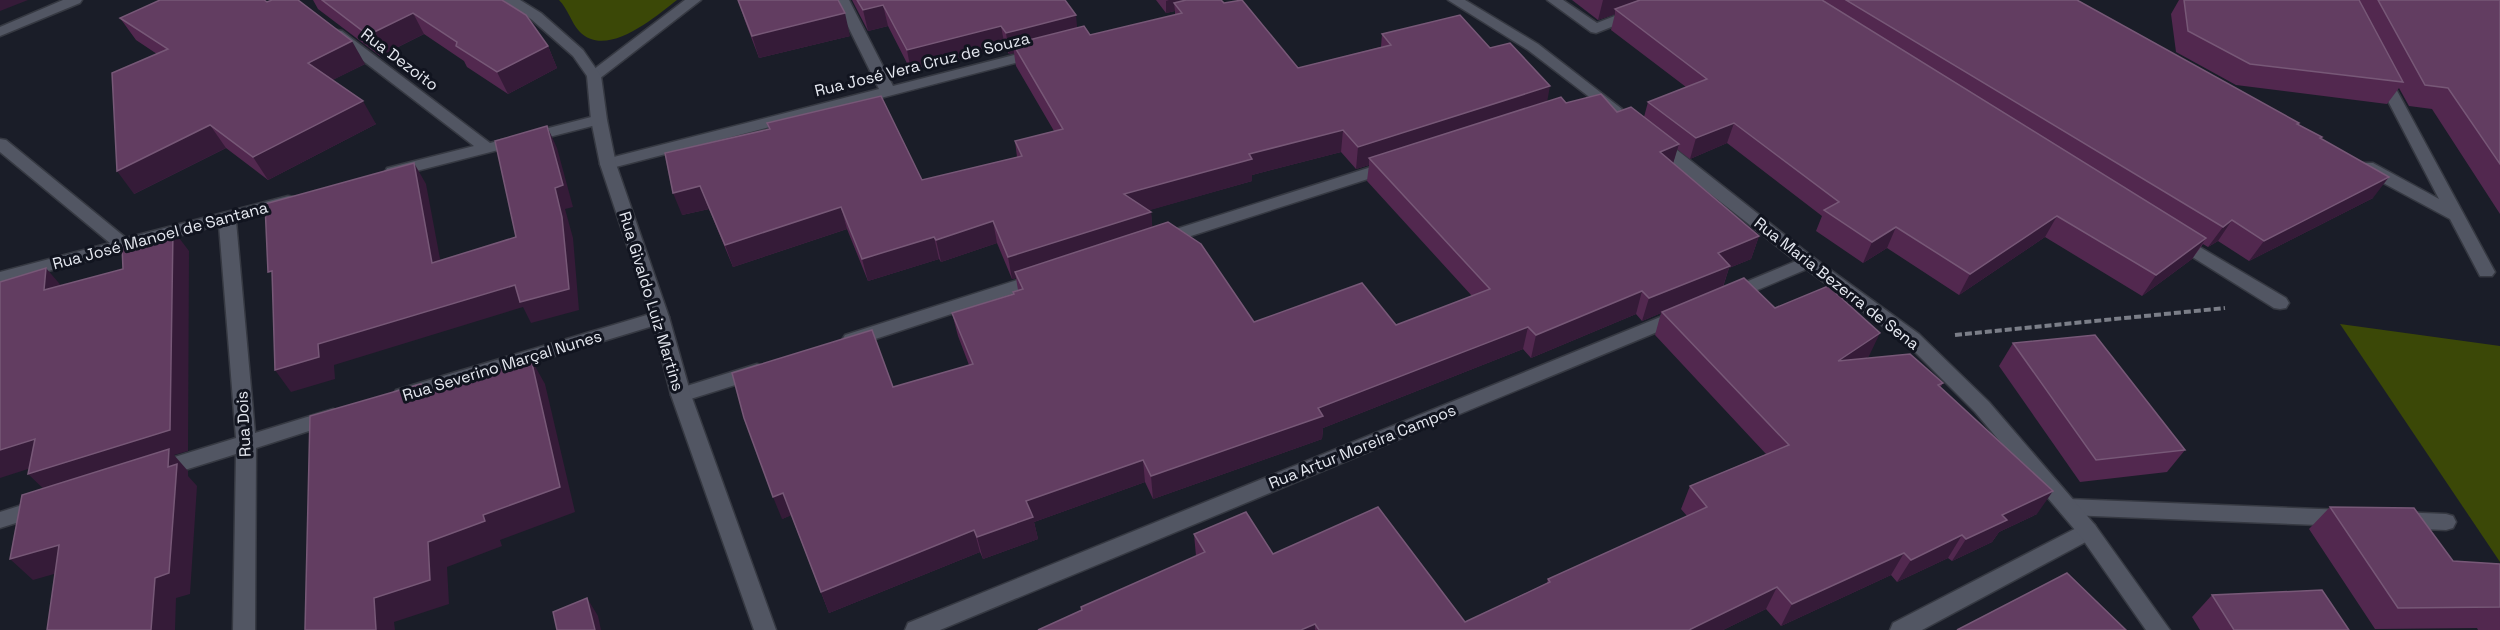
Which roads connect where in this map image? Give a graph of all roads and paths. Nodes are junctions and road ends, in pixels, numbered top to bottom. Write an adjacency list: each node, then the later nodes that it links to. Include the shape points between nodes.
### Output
1 (75, 0): 8 (street)
2 (510, 0): 13 (street, Rua Givaldo Luiz Martins, via 536,16 578,53)
3 (694, 0): 13 (street)
4 (842, 0): 14 (street)
5 (1455, 0): 15 (street, via 1533,47)
6 (1554, 0): 7 (street, via 1596,29)
7 (1667, 0)
8 (54, 4): 10 (street)
9 (329, 28): 21 (street, Rua Dezoito)
10 (0, 32)
11 (1049, 50): 14 (street, Rua José Vera Cruz de Souza)
12 (2374, 61): 27 (street)
13 (594, 76): 17 (street, Rua Givaldo Luiz Martins)
14 (888, 92): 24 (street, Rua José Vera Cruz de Souza)
15 (1600, 98): 16 (street); 18 (street)
16 (1577, 106)
17 (599, 120): 21 (street); 24 (street, Rua Givaldo Luiz Martins)
18 (1627, 120)
19 (1645, 134): 32 (street, Rua Maria Bezerra de Sena)
20 (0, 144): 30 (street)
21 (485, 147): 25 (street)
22 (2350, 158): 27 (street)
23 (1407, 160): 31 (street)
24 (608, 164): 37 (street, Rua Givaldo Luiz Martins)
25 (373, 178)
26 (305, 196): 28 (street, Rua José Manoel de Santana)
27 (2455, 215): 33 (street)
28 (227, 218): 30 (street, Rua José Manoel de Santana); 44 (street, Rua Dois)
29 (2158, 227): 36 (street)
30 (122, 244): 35 (street, Rua José Manoel de Santana)
31 (1146, 245)
32 (1808, 262): 38 (street, Rua Maria Bezerra de Sena); 53 (street, Rua Artur Moreira Campos)
33 (2486, 272)
34 (1055, 274): 39 (street)
35 (0, 278)
36 (2280, 303): 38 (path)
37 (660, 317): 41 (street, Rua Givaldo Luiz Martins); 42 (street, Rua Severino Marçal Nunes)
38 (1913, 339): 47 (street, Rua Maria Bezerra de Sena, via 1982,407)
39 (840, 344)
40 (772, 366): 41 (street)
41 (681, 395): 52 (street, Rua Givaldo Luiz Martins)
42 (380, 402)
43 (347, 412): 44 (street)
44 (246, 442): 45 (street); 51 (street, Rua Dois)
45 (145, 474)
46 (56, 502): 48 (street)
47 (2068, 507): 49 (street); 50 (street, Rua Maria Bezerra de Sena)
48 (0, 520)
49 (2446, 522)
50 (2088, 531): 54 (street); 55 (street, Rua Maria Bezerra de Sena)
51 (244, 630)
52 (765, 630)
53 (916, 630)
54 (1901, 630)
55 (2159, 630)

